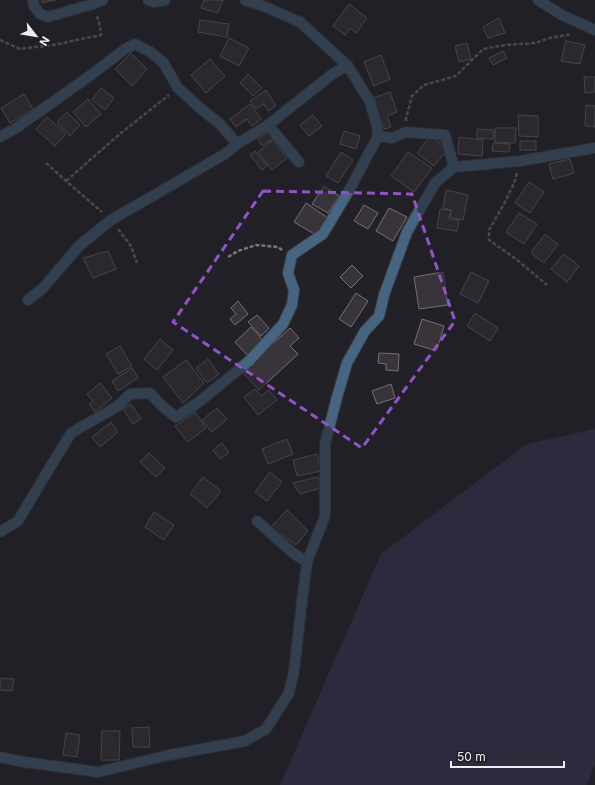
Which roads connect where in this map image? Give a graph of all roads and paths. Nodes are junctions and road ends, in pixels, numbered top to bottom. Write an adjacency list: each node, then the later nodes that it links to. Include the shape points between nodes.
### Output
1 (33, 0): 7 (street, via 40,14 48,17)
2 (103, 0): 7 (street)
3 (148, 0): 4 (street)
4 (165, 0)
5 (245, 0): 10 (street, via 300,22)
6 (538, 0): 8 (street)
7 (93, 4): 9 (path, via 101,34 20,50)
8 (594, 30): 13 (path, via 535,43 483,48 456,76 424,85 412,96 406,118)
9 (0, 40)
10 (348, 66): 12 (street, via 335,72); 14 (street, via 370,102)
11 (178, 88): 15 (street, via 163,62 135,44); 16 (street, via 220,124); 22 (path)
12 (268, 125): 16 (street); 19 (street)
13 (406, 132): 14 (street, via 392,138); 21 (street, via 445,135)
14 (378, 136): 24 (street, via 323,234)
15 (0, 138)
16 (237, 144): 23 (street, via 225,154)
17 (595, 148): 18 (street)
18 (520, 161): 21 (street); 27 (path, via 514,183 489,230 489,240)
19 (299, 162)
20 (46, 163): 22 (path)
21 (454, 167): 31 (street, via 435,183 406,232 379,316 365,331 347,363 325,444 325,516)
22 (66, 181): 23 (path)
23 (110, 220): 26 (path, via 131,246); 28 (street, via 79,246)
24 (292, 255): 25 (path, via 278,247 256,245 238,251); 30 (street, via 288,273 294,290 292,305 283,324 249,361 199,402 176,417 150,393 130,394 118,406 71,433 18,521)
25 (228, 258)
26 (137, 263)
27 (547, 285)
28 (28, 300)
29 (258, 521): 31 (street, via 293,553)
30 (0, 532)
31 (307, 562): 32 (street, via 291,686 280,709 266,728 245,741 98,772)
32 (0, 758)

